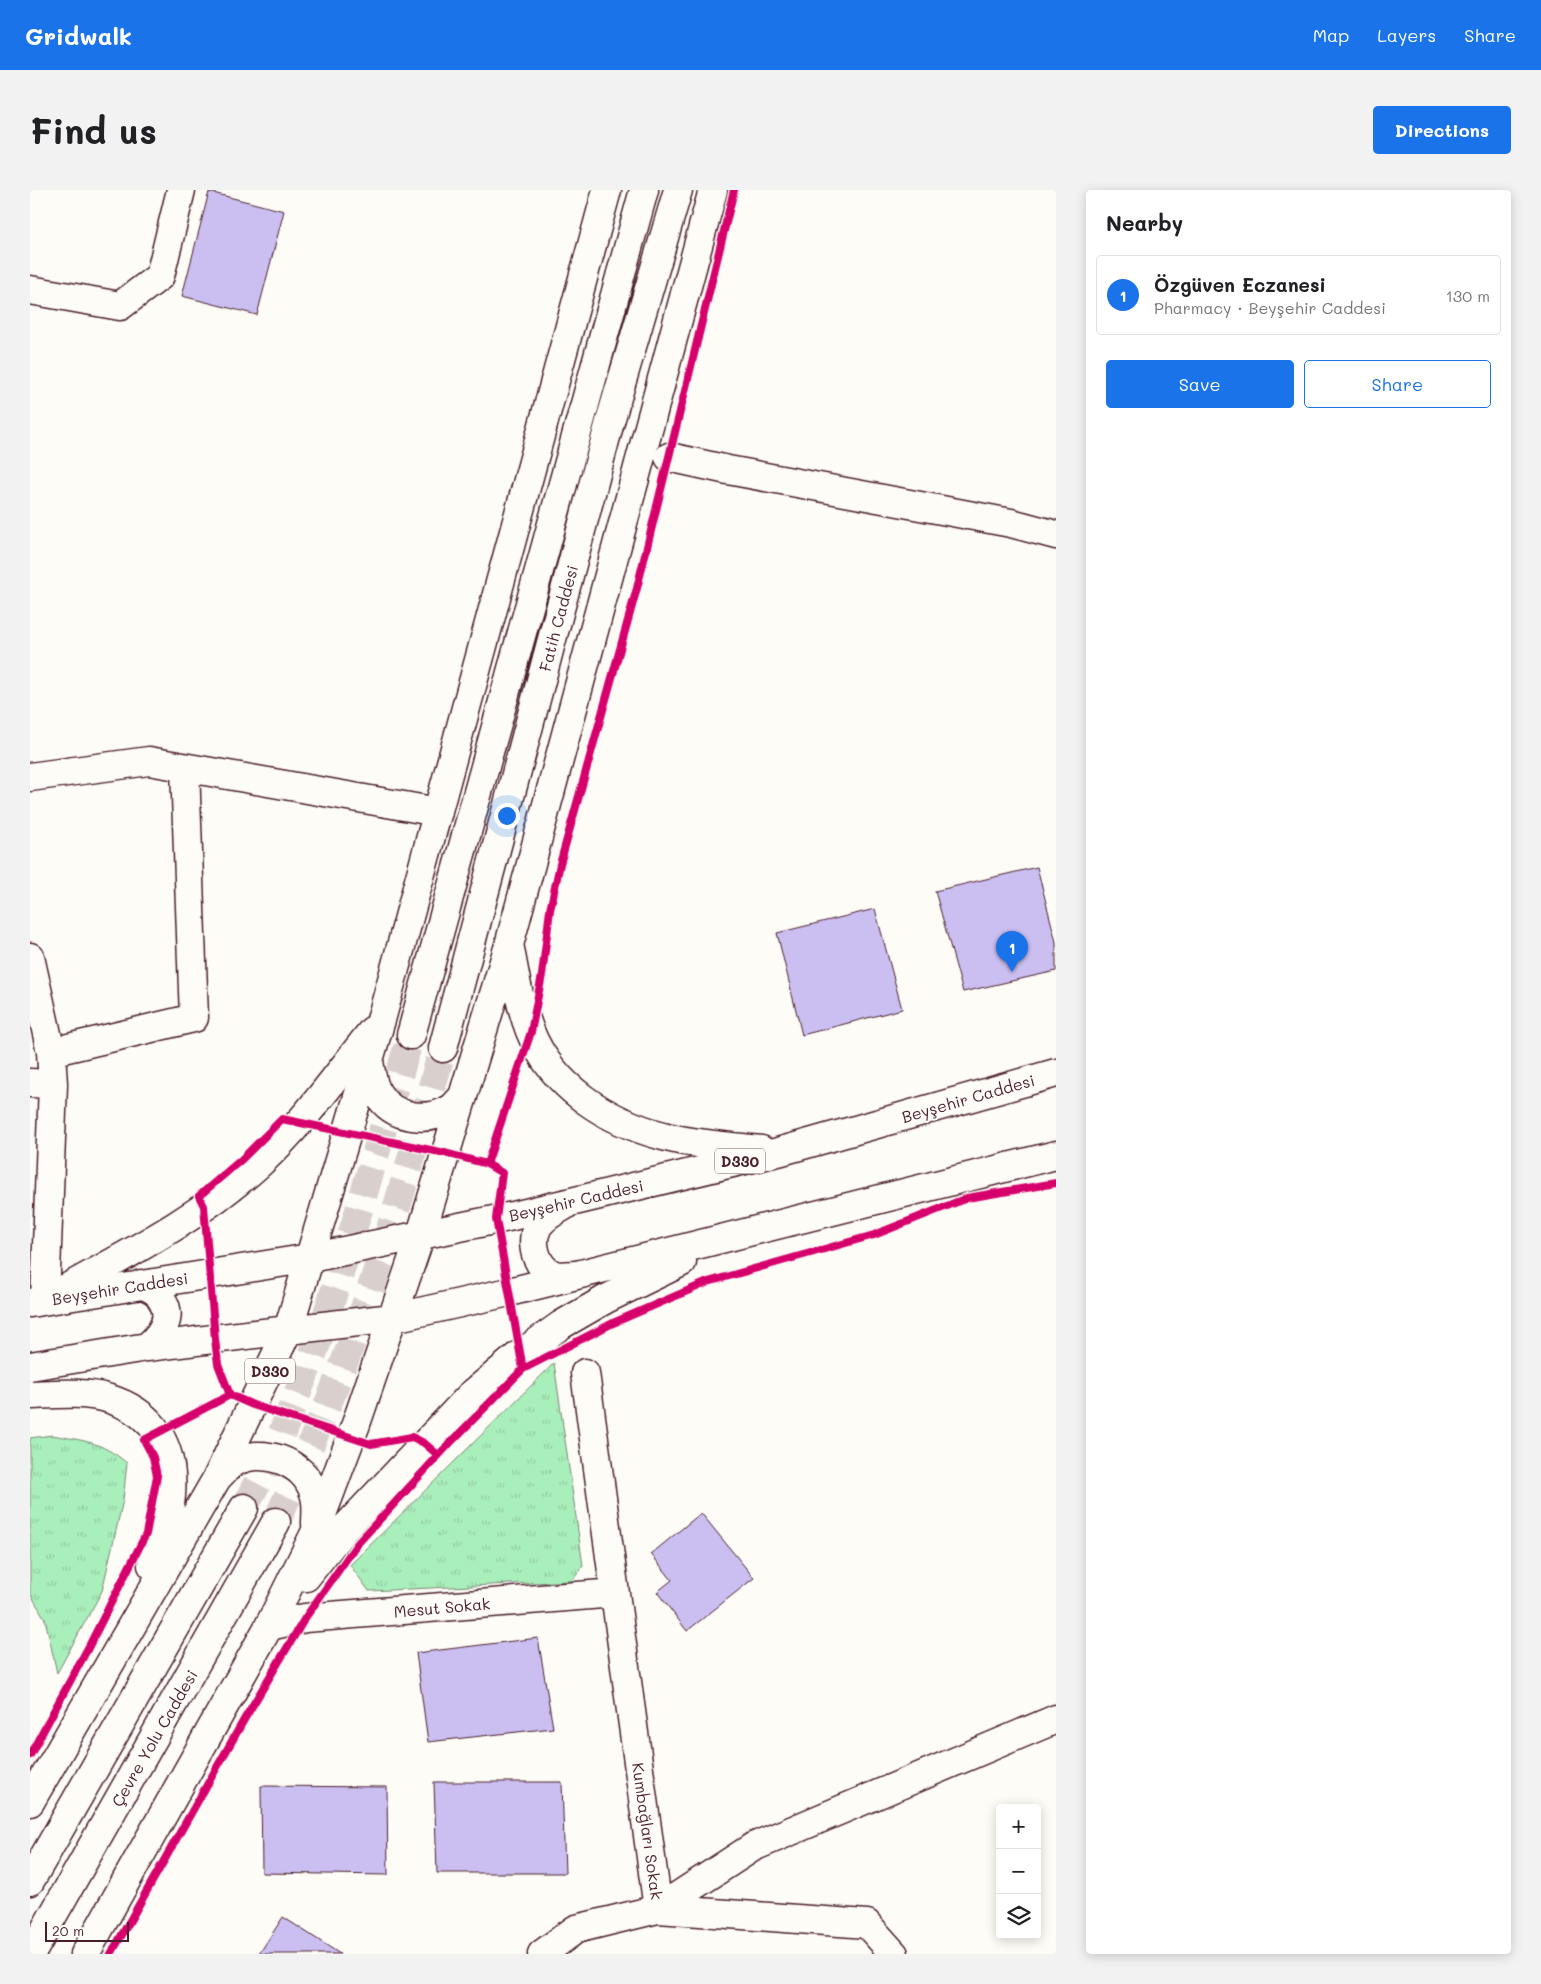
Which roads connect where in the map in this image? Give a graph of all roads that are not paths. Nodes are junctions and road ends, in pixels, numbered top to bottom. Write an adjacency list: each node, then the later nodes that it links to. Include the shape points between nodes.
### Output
1 (181, 190): 6 (main road, via 160,276 120,306)
2 (607, 190): 11 (main road)
3 (644, 190): 15 (main road, Fatih Caddesi)
4 (678, 190): 16 (main road, Fatih Caddesi, via 608,428)
5 (713, 190): 12 (main road)
6 (30, 290)
7 (669, 457): 8 (main road, via 1011,523)
8 (1056, 535)
9 (185, 768): 10 (main road, via 149,761); 11 (main road); 17 (main road, via 194,1018)
10 (30, 777)
11 (438, 812): 14 (main road)
12 (509, 945): 21 (main road); 22 (main road, via 531,1032 557,1074 578,1094 606,1115 664,1136)
13 (30, 957): 17 (main road)
14 (381, 1020): 18 (main road); 30 (main road, via 299,1122 233,1186 142,1245)
15 (411, 1035)
16 (443, 1048)
17 (50, 1052): 20 (main road)
18 (369, 1061): 21 (main road, via 378,1094 393,1110 402,1114 414,1117 440,1113 452,1108); 27 (main road)
19 (1056, 1073): 22 (main road, Beyşehir Caddesi / D330)
20 (41, 1084): 30 (main road)
21 (463, 1097): 26 (main road)
22 (778, 1152): 24 (main road, Beyşehir Caddesi / D330)
23 (1056, 1155): 25 (main road)
24 (575, 1201): 26 (main road, Beyşehir Caddesi / D330); 28 (main road, via 553,1211 538,1227 534,1239 536,1259 545,1269 557,1276)
25 (749, 1232): 28 (main road); 42 (main road, via 606,1299 519,1355 471,1395 344,1529)
26 (421, 1234): 27 (main road, Beyşehir Caddesi / D330); 31 (main road)
27 (310, 1258): 29 (main road, Beyşehir Caddesi); 32 (main road, D330)
28 (581, 1274): 31 (main road)
29 (141, 1284): 30 (main road, Beyşehir Caddesi); 33 (main road, via 156,1291 165,1303 164,1328)
30 (37, 1301)
31 (393, 1318): 32 (main road); 40 (main road)
32 (288, 1330): 33 (main road); 37 (main road, D330)
33 (147, 1347): 34 (main road)
34 (30, 1366)
35 (585, 1373): 41 (main road, Kumbağları Sokak)
36 (30, 1395): 43 (main road, via 108,1398 132,1408 151,1421 165,1446 172,1480 167,1520 159,1550)
37 (216, 1478): 40 (main road, via 245,1457 274,1457 294,1466 309,1482 314,1493 317,1508); 43 (main road, D330)
38 (244, 1508): 46 (main road)
39 (276, 1522): 48 (main road, Çevre Yolu Caddesi)
40 (315, 1533): 42 (main road)
41 (615, 1593): 42 (main road, Mesut Sokak, via 305,1618); 47 (main road, Kumbağları Sokak)
42 (269, 1626): 49 (main road)
43 (115, 1654): 45 (main road, D330)
44 (1056, 1719): 47 (main road, Kumbağları Sokak, via 753,1847)
45 (30, 1802)
46 (30, 1882)
47 (658, 1910): 50 (main road, via 576,1929); 51 (main road, via 867,1924)
48 (31, 1954)
49 (85, 1954)
50 (542, 1954)
51 (894, 1954)

